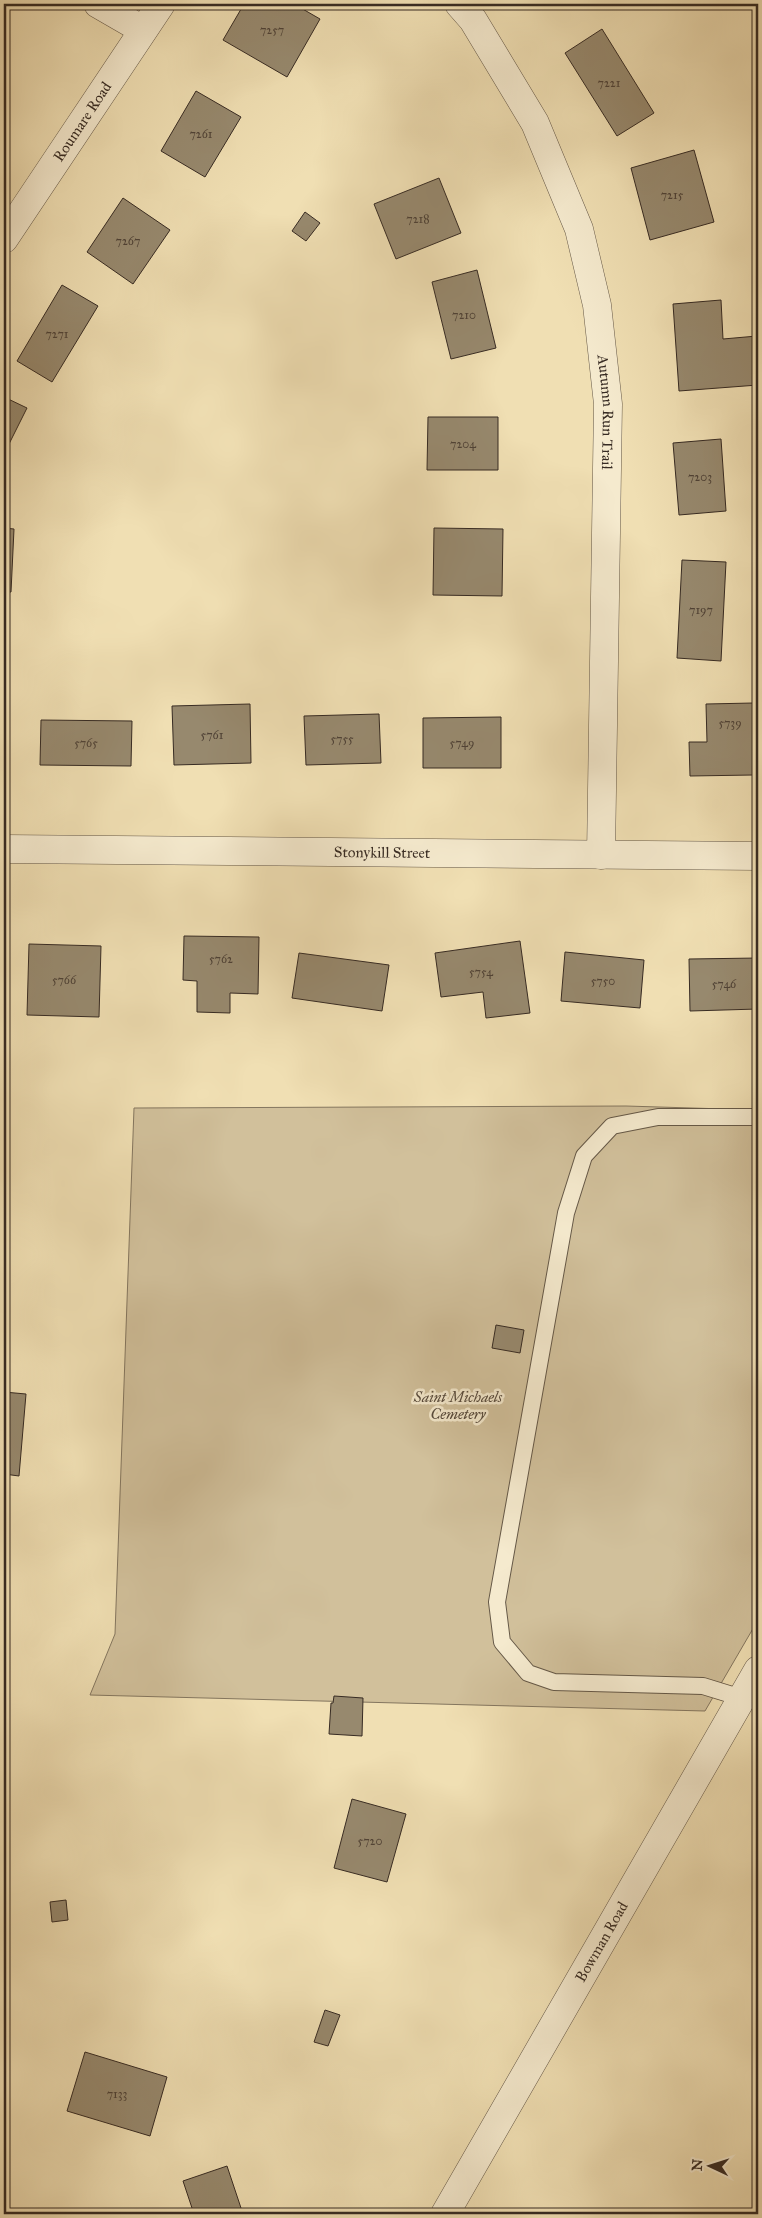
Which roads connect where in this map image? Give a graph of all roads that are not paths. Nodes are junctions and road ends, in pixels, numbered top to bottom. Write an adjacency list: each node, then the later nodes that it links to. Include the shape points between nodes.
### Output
1 (98, 4): 4 (street)
2 (161, 4): 4 (street, Roumare Road)
3 (458, 4): 7 (street, Autumn Run Trail, via 473,20 535,123 579,229 597,305 608,404)
4 (143, 30): 5 (street, Roumare Road)
5 (4, 239)
6 (4, 848): 7 (street, Stonykill Street)
7 (602, 855): 8 (street, Stonykill Street)
8 (758, 856)
9 (758, 1117): 11 (lane, via 658,1117 612,1126 584,1156 566,1213 497,1602 502,1642 528,1673 554,1682 703,1686)
10 (758, 1670): 11 (street, Bowman Road)
11 (742, 1698): 12 (street, Bowman Road)
12 (445, 2214)

